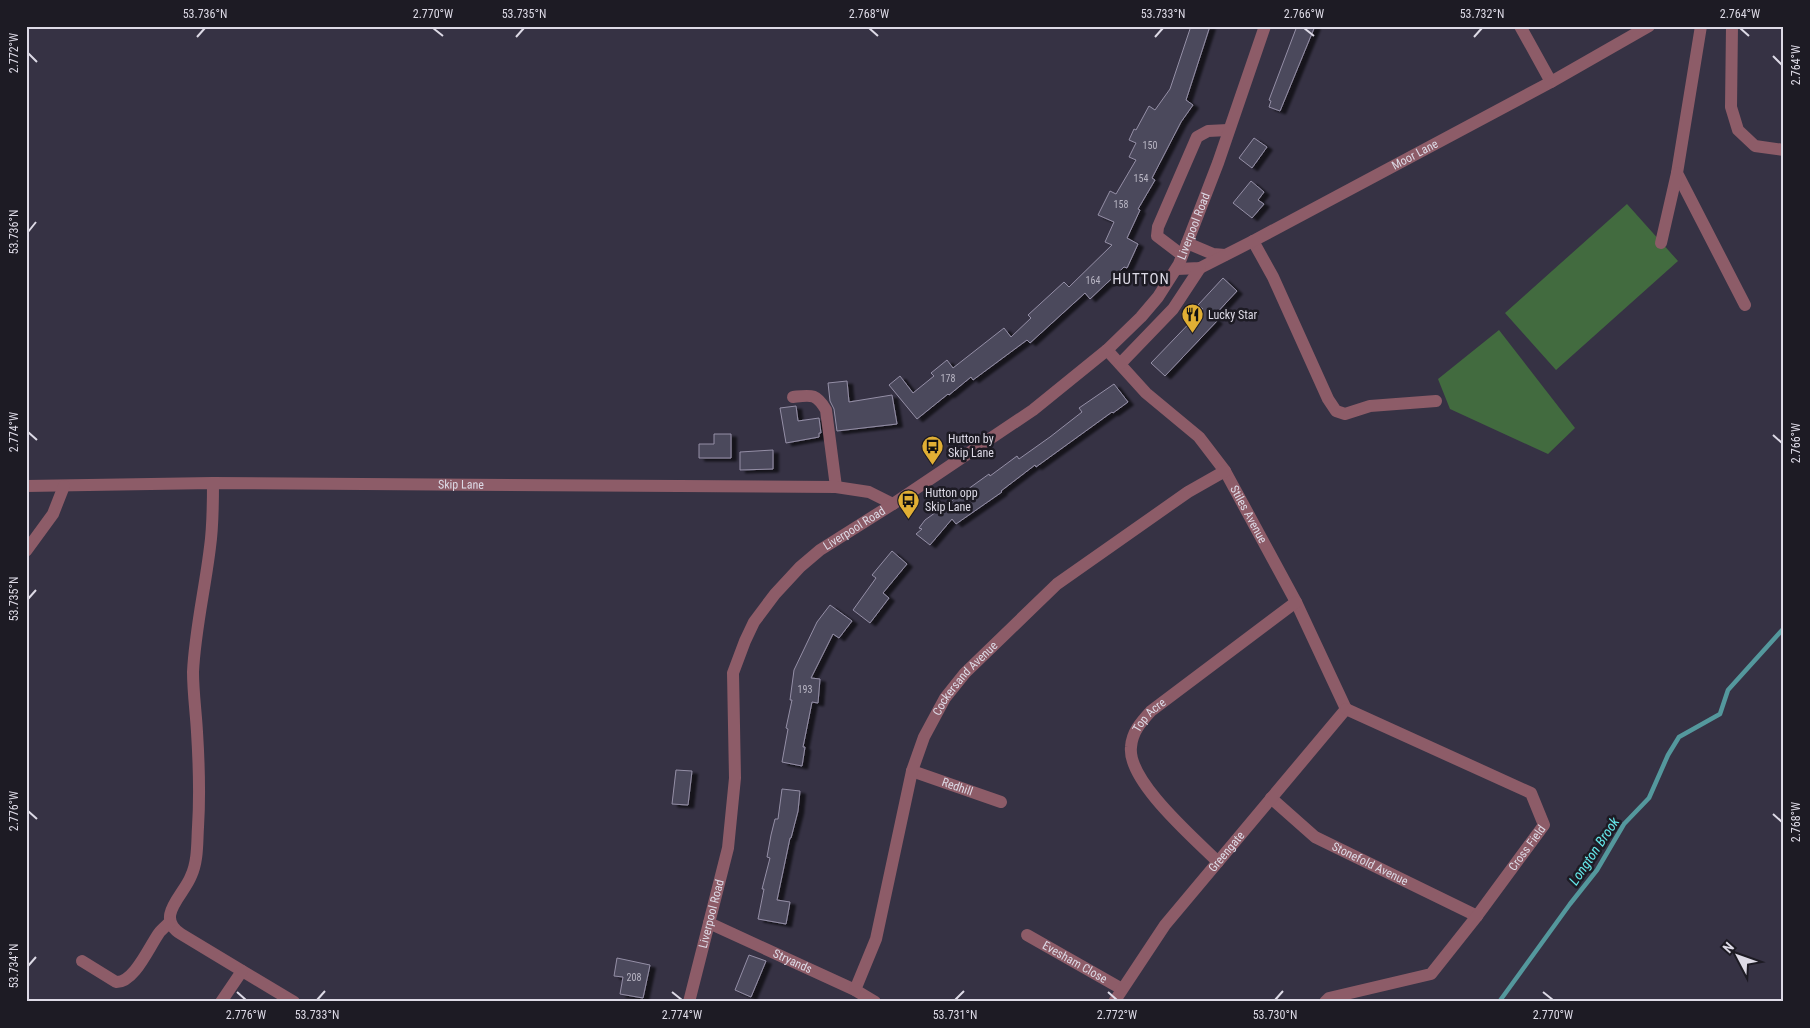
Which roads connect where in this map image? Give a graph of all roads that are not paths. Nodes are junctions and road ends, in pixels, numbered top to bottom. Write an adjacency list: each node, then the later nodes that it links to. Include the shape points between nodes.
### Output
1 (1265, 26): 7 (street, Liverpool Road)
2 (1520, 26): 6 (street)
3 (1650, 26): 6 (street, Moor Lane)
4 (1701, 26): 9 (street)
5 (1732, 26): 8 (street, via 1731,107 1738,130 1755,146)
6 (1551, 82): 10 (street, Moor Lane)
7 (1228, 130): 11 (street, Liverpool Road); 13 (street, via 1208,131 1197,137 1158,227 1157,236)
8 (1784, 150)
9 (1676, 172): 12 (street); 17 (street)
10 (1252, 241): 14 (street, Moor Lane); 21 (street, via 1273,277 1336,411 1345,414 1370,406)
11 (1187, 243): 13 (street, Liverpool Road); 14 (street, via 1213,254)
12 (1661, 243)
13 (1182, 255): 15 (street, Liverpool Road)
14 (1225, 255): 16 (street, Moor Lane)
15 (1177, 268): 16 (street, Moor Lane); 18 (street, Liverpool Road, via 1141,317)
16 (1200, 268): 19 (street, via 1173,309)
17 (1745, 305)
18 (1107, 350): 19 (street, Stiles Avenue); 27 (street, Liverpool Road, via 1033,410)
19 (1120, 364): 22 (street, Stiles Avenue, via 1146,393 1199,437)
20 (793, 397): 26 (street, via 812,395 826,410)
21 (1436, 401)
22 (1226, 471): 29 (street, Stiles Avenue); 31 (street, Cockersand Avenue, via 1188,492 1050,590 965,673 924,736)
23 (213, 483): 25 (street, Skip Lane); 26 (street, Skip Lane); 36 (street, via 211,546 193,673 200,797 196,858 191,877 172,908)
24 (26, 486): 25 (street, Skip Lane)
25 (64, 486): 28 (street, via 53,514)
26 (836, 487): 27 (street, Skip Lane, via 869,492)
27 (893, 504): 37 (street, Liverpool Road, via 820,550 800,567 754,622 745,641 734,674 735,778 728,848)
28 (26, 551)
29 (1296, 602): 30 (street, Stiles Avenue); 34 (street, Top Acre, via 1151,711 1138,725 1131,748 1133,766 1156,800)
30 (1346, 709): 32 (street, Greengate); 35 (street, Cross Field, via 1531,793 1544,825)
31 (912, 771): 33 (street, Redhill); 42 (street, Cockersand Avenue, via 876,939)
32 (1271, 798): 34 (street, Greengate); 35 (street, Stonefold Avenue, via 1315,837)
33 (1001, 802)
34 (1218, 862): 41 (street, Greengate, via 1165,925)
35 (1477, 916): 48 (street, Cross Field, via 1431,974 1328,998)
36 (170, 922): 39 (street, via 132,974 120,982); 40 (street, via 173,929)
37 (709, 923): 42 (street, Stryands); 45 (street, Liverpool Road)
38 (1027, 935): 41 (street, Evesham Close)
39 (82, 961)
40 (242, 971): 43 (street); 44 (street)
41 (1122, 989): 47 (street, Greengate)
42 (855, 990): 46 (street, Stryands)
43 (221, 1002)
44 (294, 1002)
45 (689, 1002)
46 (875, 1002)
47 (1114, 1002)
48 (1325, 1002)

